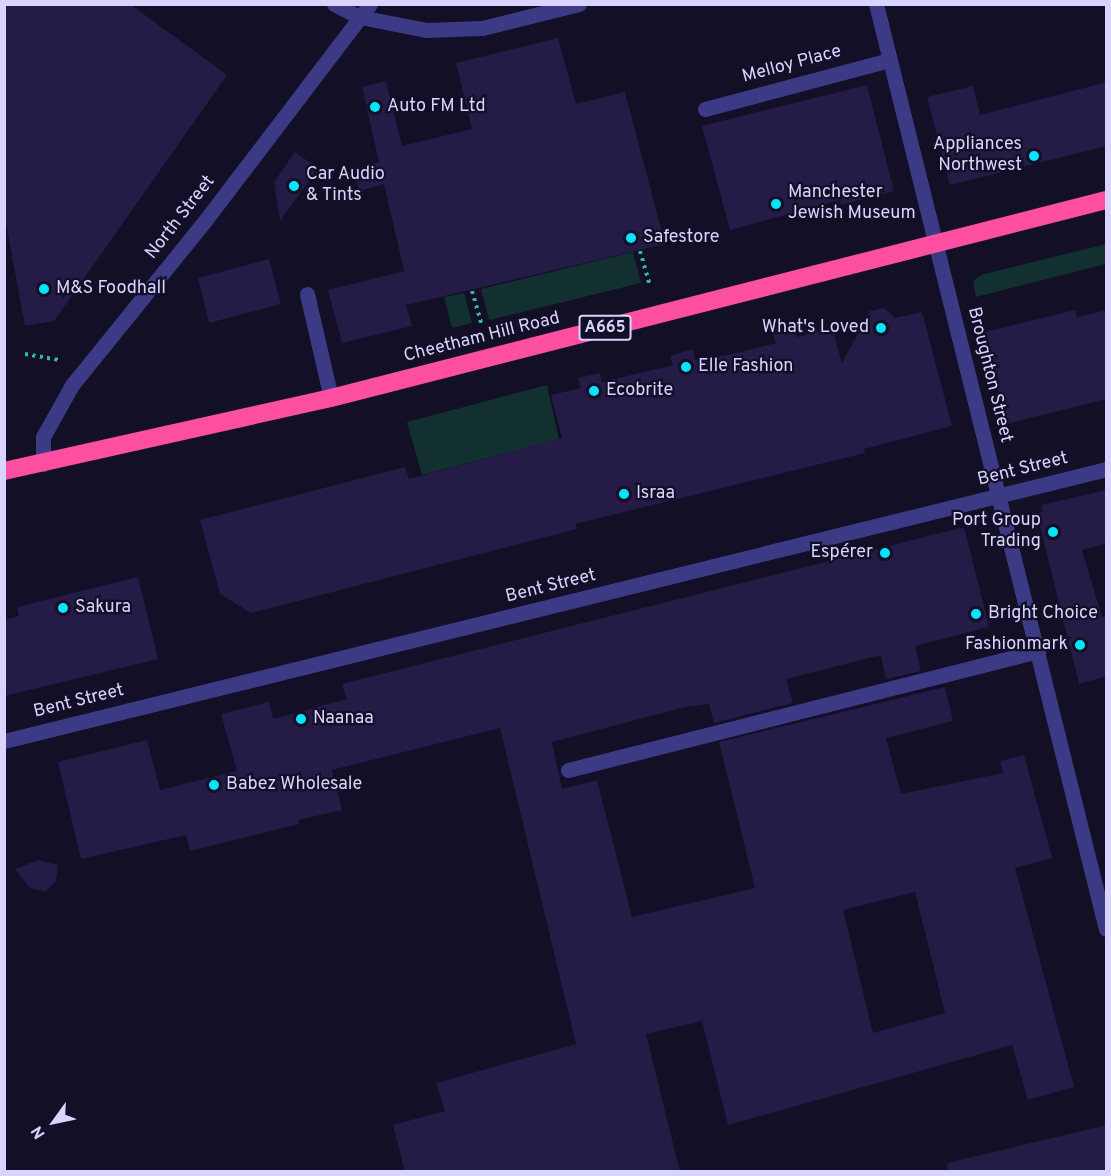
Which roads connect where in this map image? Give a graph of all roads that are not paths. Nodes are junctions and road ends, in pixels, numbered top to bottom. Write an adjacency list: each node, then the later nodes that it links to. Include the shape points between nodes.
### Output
1 (334, 4): 5 (street)
2 (370, 4): 5 (street, North Street)
3 (579, 4): 5 (street, via 482,28 426,30)
4 (876, 4): 6 (street, Broughton Street)
5 (360, 17): 12 (street, North Street, via 204,222 72,385 43,437)
6 (889, 60): 7 (street, Melloy Place); 9 (street, Broughton Street)
7 (705, 109)
8 (1107, 200): 9 (highway, Cheetham Hill Road / A665)
9 (937, 246): 11 (highway, Cheetham Hill Road / A665); 15 (street, Broughton Street)
10 (307, 294): 11 (street)
11 (332, 398): 12 (highway, Cheetham Hill Road / A665)
12 (43, 464): 14 (highway, Cheetham Hill Road / A665)
13 (1107, 469): 15 (street, Bent Street)
14 (4, 471)
15 (998, 496): 16 (street, Broughton Street); 17 (street, Bent Street)
16 (1038, 651): 18 (street); 19 (street, Broughton Street)
17 (4, 741)
18 (568, 770)
19 (1107, 929)

